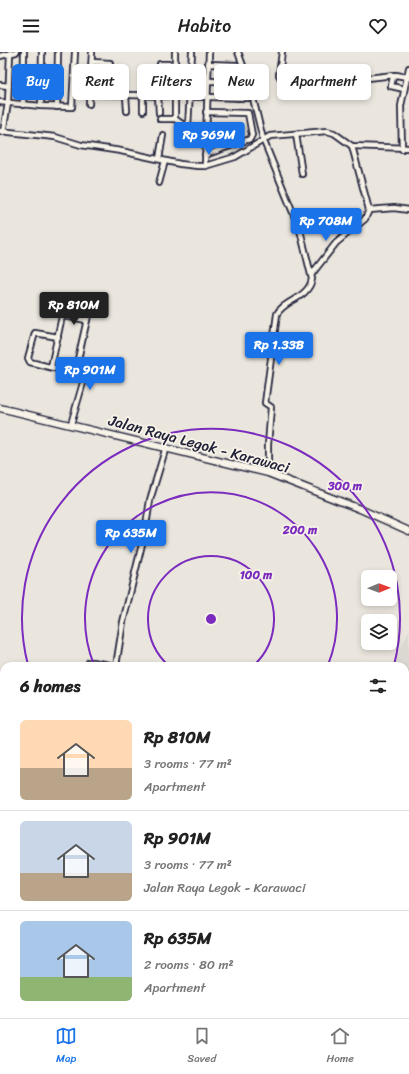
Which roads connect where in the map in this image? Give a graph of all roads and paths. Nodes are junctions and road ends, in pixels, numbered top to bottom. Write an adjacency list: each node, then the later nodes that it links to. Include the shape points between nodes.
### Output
1 (16, 52): 12 (street)
2 (24, 52): 39 (street)
3 (42, 52): 40 (street)
4 (58, 52): 41 (street)
5 (75, 52): 41 (street, via 74,105 70,108)
6 (92, 52): 14 (street)
7 (175, 52): 16 (street)
8 (192, 52): 17 (street)
9 (209, 52): 18 (street)
10 (238, 52): 46 (street)
11 (282, 52): 21 (street, via 279,75 283,82)
12 (10, 53): 13 (street); 26 (street)
13 (0, 56)
14 (92, 62): 15 (street)
15 (110, 63)
16 (174, 64)
17 (191, 64)
18 (208, 64): 19 (street); 23 (street)
19 (214, 64)
20 (409, 68): 22 (street)
21 (394, 75): 22 (street); 27 (street, via 391,86)
22 (408, 77): 27 (street)
23 (208, 80): 24 (street); 28 (street)
24 (214, 80)
25 (0, 85): 26 (street)
26 (9, 86): 37 (street)
27 (404, 89): 60 (street, via 401,106)
28 (207, 97): 29 (street); 44 (street)
29 (214, 97)
30 (89, 100): 38 (street)
31 (126, 100): 42 (street)
32 (143, 100): 43 (street)
33 (158, 100): 47 (street)
34 (174, 100): 49 (street)
35 (190, 100): 50 (street)
36 (0, 102): 37 (street)
37 (8, 103): 39 (street); 51 (street)
38 (89, 104)
39 (23, 105): 40 (street)
40 (41, 106): 41 (street)
41 (57, 107)
42 (127, 111)
43 (143, 111)
44 (206, 112): 45 (street); 52 (street)
45 (248, 113): 46 (street); 57 (street, via 252,136)
46 (257, 113): 56 (street)
47 (158, 114)
48 (160, 119): 49 (street)
49 (175, 120): 50 (street)
50 (188, 128): 55 (street)
51 (2, 131): 62 (street, via 55,137 81,145)
52 (206, 131): 55 (street); 57 (street, via 233,129)
53 (296, 134): 56 (street); 58 (street, via 331,132); 65 (street)
54 (163, 135): 62 (street)
55 (205, 139): 61 (street)
56 (263, 139): 64 (street, via 241,154); 69 (street, via 300,230)
57 (239, 143): 61 (street)
58 (352, 146): 60 (street); 67 (street)
59 (409, 148): 60 (street)
60 (402, 149)
61 (205, 155): 64 (street)
62 (159, 159): 63 (street)
63 (165, 160): 64 (street, via 190,166); 66 (street)
64 (205, 166)
65 (302, 174)
66 (159, 183)
67 (369, 210): 68 (street); 69 (street, via 365,219 336,243)
68 (409, 210)
69 (311, 275): 78 (street, via 312,281 305,292 277,314 265,403 271,407)
70 (63, 316): 71 (street); 71 (street, via 64,307 68,305 88,310); 72 (street)
71 (88, 320): 74 (street)
72 (58, 337): 73 (street); 73 (street, via 35,333 28,358 30,362)
73 (51, 367): 74 (street)
74 (75, 372): 76 (street, via 85,378)
75 (0, 408): 76 (main road, Jalan Raya Legok - Karawaci)
76 (71, 424): 77 (main road, Jalan Raya Legok - Karawaci)
77 (166, 447): 78 (main road, Jalan Raya Legok - Karawaci); 80 (street, via 150,500)
78 (268, 473): 79 (main road, Jalan Raya Legok - Karawaci)
79 (409, 531)
80 (117, 662)

